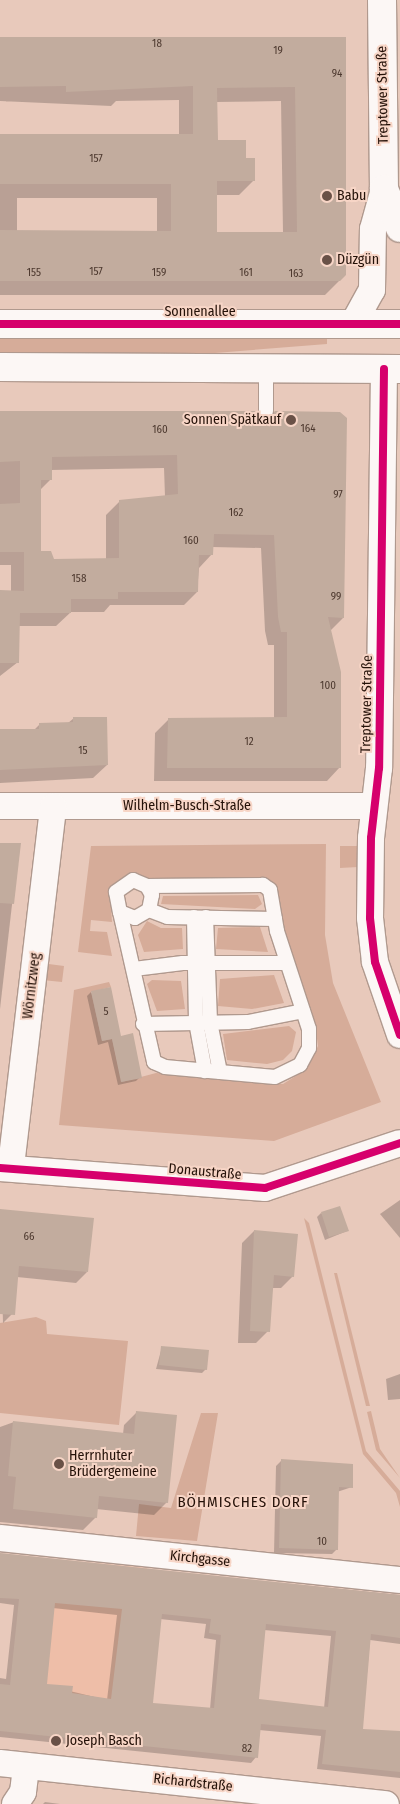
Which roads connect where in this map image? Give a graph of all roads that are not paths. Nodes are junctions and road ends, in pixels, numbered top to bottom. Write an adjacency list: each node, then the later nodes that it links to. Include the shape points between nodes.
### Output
1 (382, 0): 2 (main road, Treptower Straße)
2 (384, 190): 3 (main road, Treptower Straße); 5 (street, Treptower Straße, via 374,229 372,290)
3 (400, 228)
4 (0, 324): 5 (main road, Sonnenallee)
5 (353, 324): 6 (main road, Sonnenallee)
6 (400, 324)
7 (0, 367): 9 (main road)
8 (392, 369): 9 (main road); 13 (street, Treptower Straße, via 379,759)
9 (266, 370): 10 (lane)
10 (266, 411)
11 (0, 806): 12 (street, Wilhelm-Busch-Straße)
12 (53, 806): 13 (street, Wilhelm-Busch-Straße); 29 (street, Wörnitzweg)
13 (374, 806): 25 (street, Treptower Straße, via 372,942 380,982)
14 (147, 886): 15 (lane, via 152,895); 16 (lane, via 132,880 119,888 115,903); 18 (lane, via 263,885 273,895)
15 (149, 910): 16 (lane, via 135,918); 17 (lane)
16 (120, 912): 21 (lane)
17 (200, 917): 18 (lane); 20 (lane)
18 (275, 919): 19 (lane)
19 (286, 963): 20 (lane); 22 (lane)
20 (200, 964): 21 (lane); 23 (lane)
21 (134, 969): 24 (lane)
22 (303, 1011): 23 (lane, via 263,1020); 27 (lane, via 309,1048 292,1071 275,1077)
23 (203, 1022): 24 (lane); 26 (lane); 27 (lane)
24 (143, 1024): 26 (lane, via 154,1062)
25 (400, 1035)
26 (205, 1071): 27 (lane)
27 (220, 1072)
28 (400, 1143): 29 (street, Donaustraße, via 265,1188)
29 (5, 1167)
30 (0, 1538): 31 (street, Kirchgasse)
31 (400, 1580)
32 (0, 1763): 33 (street, Richardstraße)
33 (26, 1766): 34 (street, via 23,1792); 35 (street, Richardstraße)
34 (15, 1804)
35 (386, 1804)

